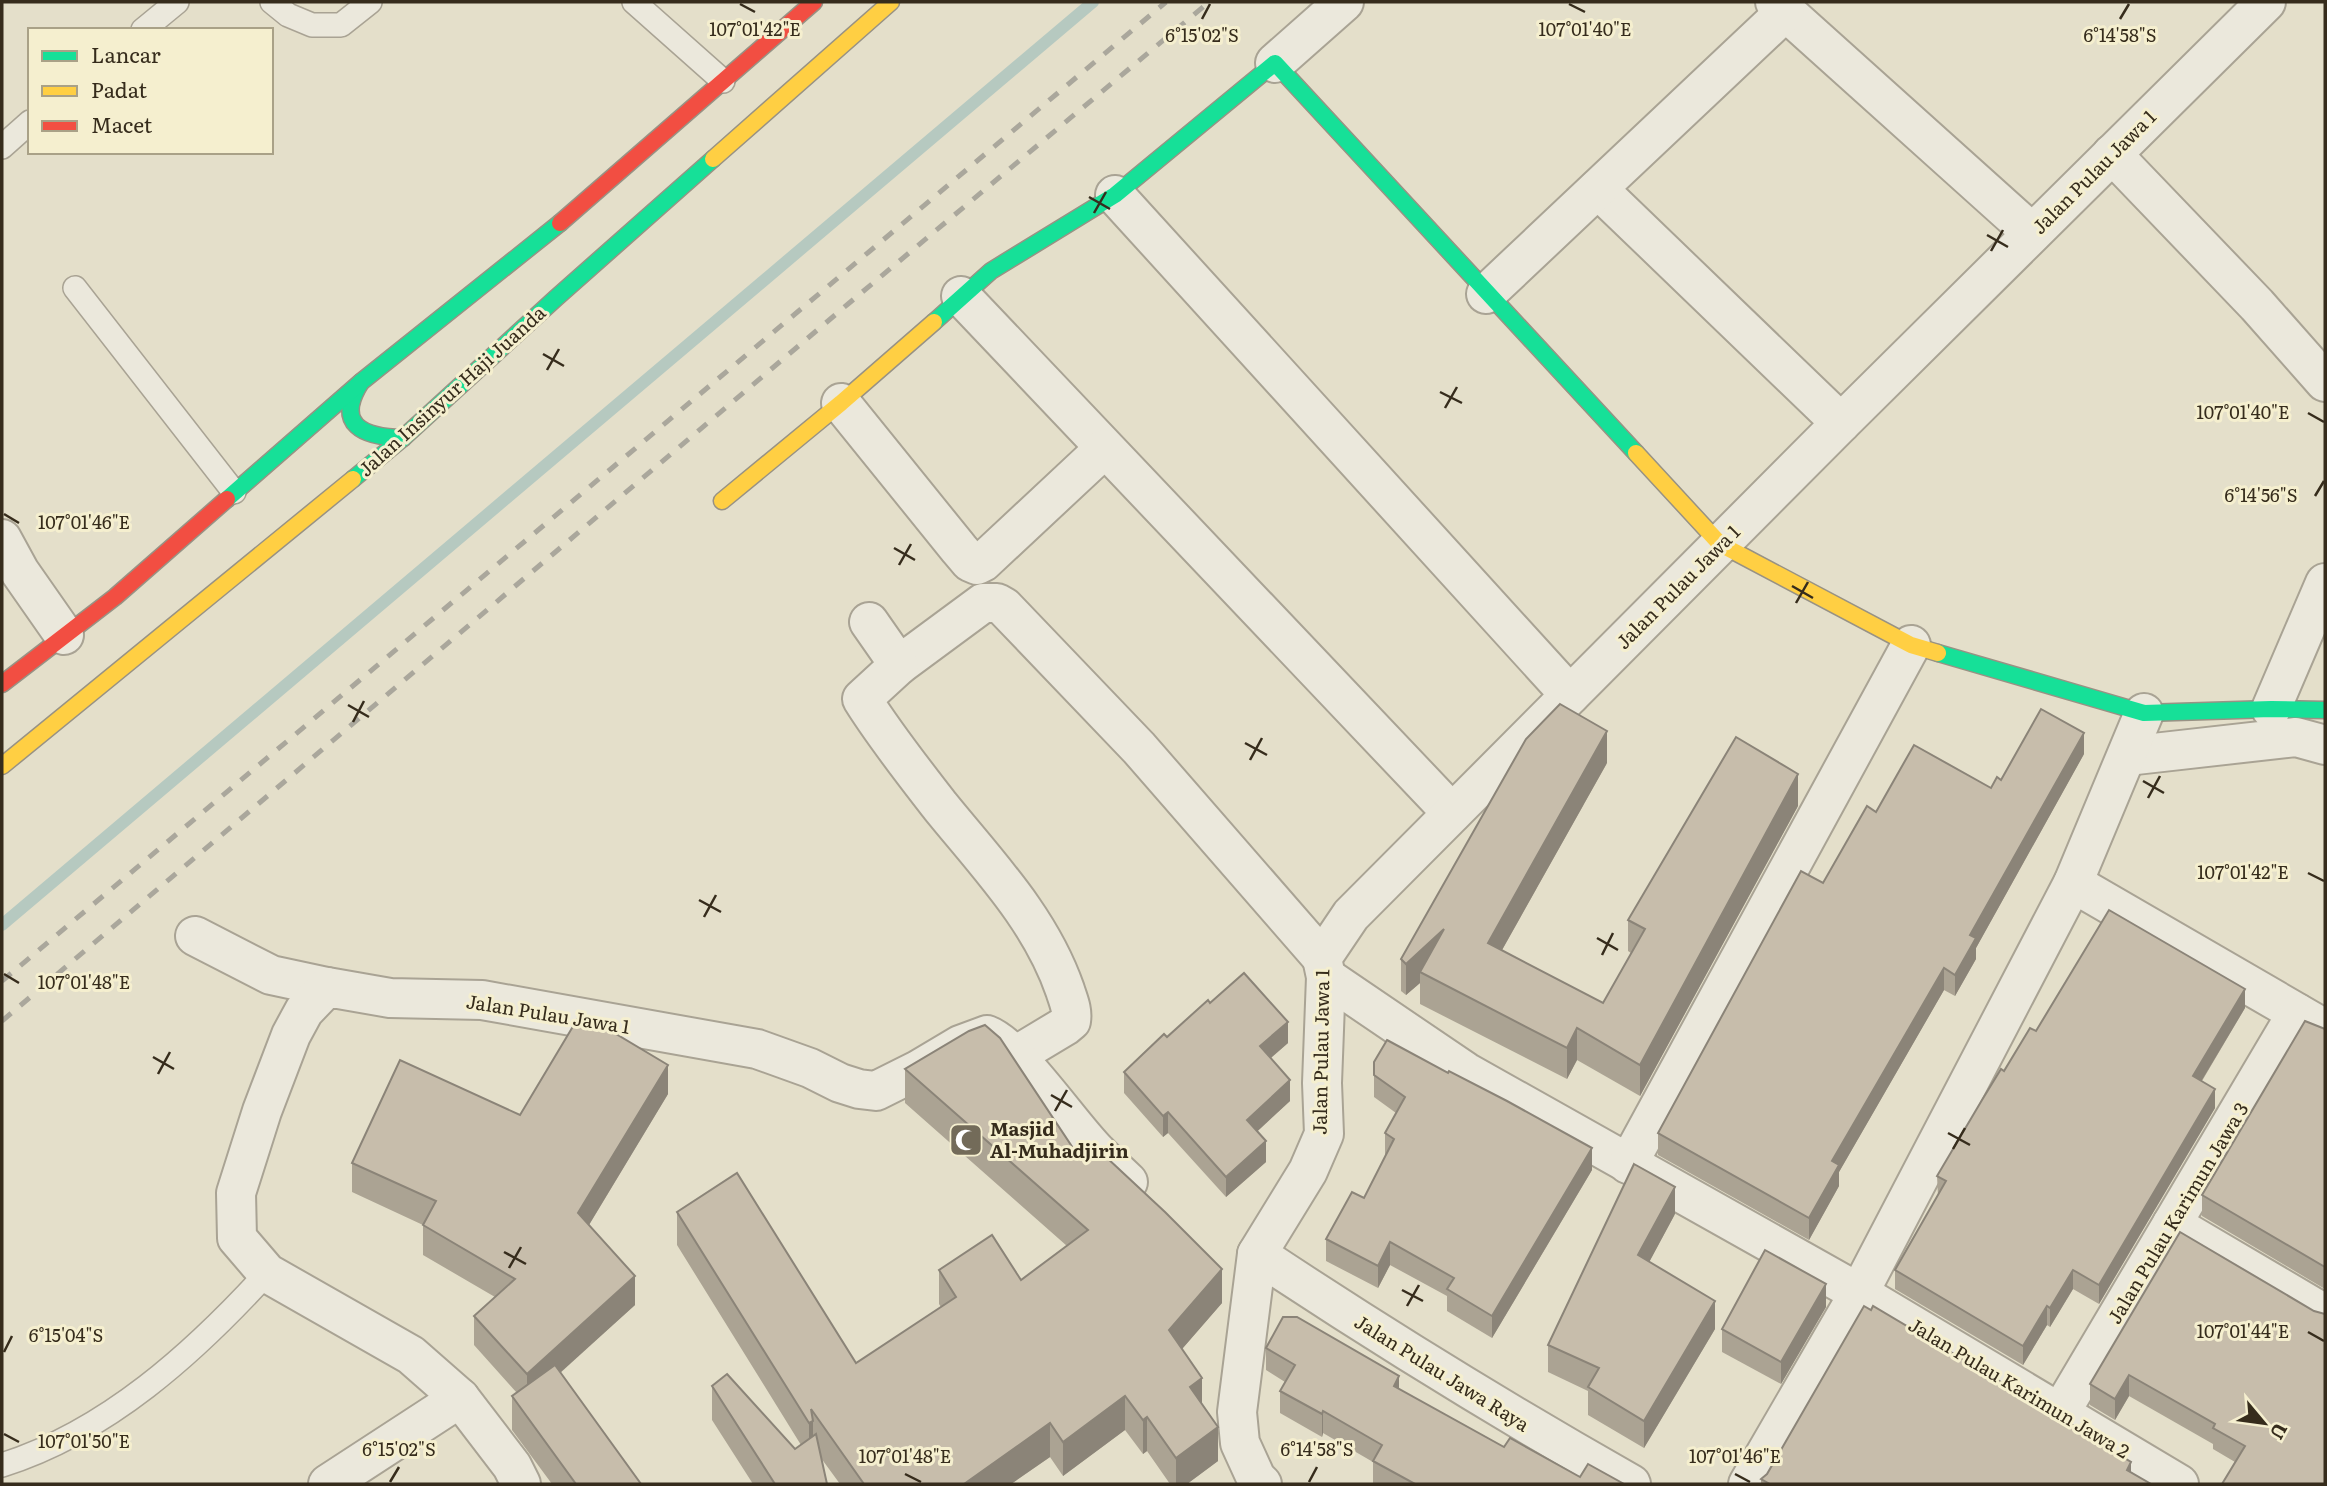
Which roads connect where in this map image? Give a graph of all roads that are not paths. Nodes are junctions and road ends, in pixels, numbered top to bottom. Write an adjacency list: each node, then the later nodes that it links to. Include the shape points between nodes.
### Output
1 (177, 2): 10 (lane)
2 (272, 2): 3 (lane, via 312,25 341,25)
3 (370, 2)
4 (634, 2): 12 (lane)
5 (814, 2): 12 (main road)
6 (891, 2): 26 (main road, Jalan Insinyur Haji Juanda)
7 (1344, 2): 11 (street)
8 (2266, 2): 15 (street, Jalan Pulau Jawa 1)
9 (1780, 7): 16 (street); 18 (street)
10 (144, 28)
11 (1275, 63): 17 (main road); 20 (main road)
12 (723, 81): 22 (main road, via 557,225)
13 (28, 124): 14 (lane)
14 (2, 146)
15 (2112, 154): 18 (street, Jalan Pulau Jawa 1); 23 (street)
16 (1598, 189): 20 (street); 25 (street)
17 (1115, 195): 21 (main road, via 1007,260); 40 (street)
18 (2032, 233): 25 (street, Jalan Pulau Jawa 1)
19 (75, 288): 28 (lane)
20 (1486, 293): 31 (main road)
21 (961, 296): 24 (main road); 27 (street)
22 (361, 382): 26 (main road, via 352,394 349,414 353,421 372,435); 28 (main road)
23 (2325, 382)
24 (841, 403): 27 (street, via 977,565); 29 (main road)
25 (1842, 423): 31 (street, Jalan Pulau Jawa 1)
26 (403, 438): 37 (main road, Jalan Insinyur Haji Juanda)
27 (1104, 449): 47 (street)
28 (234, 492): 35 (main road, via 121,600)
29 (722, 501)
30 (2, 539): 35 (street)
31 (1720, 544): 36 (main road); 40 (street, Jalan Pulau Jawa 1)
32 (2325, 583): 41 (street)
33 (869, 622): 38 (street)
34 (145, 626): 37 (main road)
35 (64, 635): 39 (main road)
36 (1911, 645): 43 (main road); 54 (street)
37 (144, 652): 46 (main road, Jalan Insinyur Haji Juanda)
38 (899, 665): 50 (street, Jalan Pulau Karimun Jawa 2, via 983,603 1004,607 1139,748); 53 (street, Jalan Pulau Karimun Jawa 2, via 862,699 1025,911 1060,976 1072,1010 1065,1027)
39 (2, 684)
40 (1570, 695): 47 (street, Jalan Pulau Jawa 1)
41 (2271, 709): 42 (main road); 43 (main road)
42 (2325, 710)
43 (2144, 713): 45 (street)
44 (2325, 745): 45 (street, via 2296,737)
45 (2127, 756): 48 (street)
46 (2, 766)
47 (1452, 813): 50 (street, Jalan Pulau Jawa 1, via 1351,915)
48 (2073, 883): 52 (street); 60 (street)
49 (195, 936): 51 (street, via 271,975)
50 (1324, 968): 54 (street, Jalan Pulau Karimun Jawa 2, via 1466,1072); 57 (street, Jalan Pulau Jawa 1, via 1324,1134 1308,1171)
51 (327, 987): 53 (street, Jalan Pulau Jawa 1, via 390,998 482,1000 757,1049 840,1083 876,1091 987,1035); 58 (street, via 304,1011 291,1035 236,1193 237,1238)
52 (2311, 1021): 56 (street, Jalan Pulau Karimun Jawa 3)
53 (1015, 1056): 55 (street, via 1096,1152)
54 (1628, 1164): 60 (street, Jalan Pulau Karimun Jawa 2)
55 (1155, 1207)
56 (2172, 1224): 62 (street); 64 (street, Jalan Pulau Karimun Jawa 3)
57 (1257, 1254): 61 (street); 69 (street, Jalan Pulau Jawa Raya, via 1494,1405)
58 (267, 1273): 63 (street, via 411,1355); 65 (lane, via 223,1322 165,1372 56,1443)
59 (1223, 1274): 61 (street)
60 (1859, 1293): 64 (street, Jalan Pulau Karimun Jawa 2); 70 (street)
61 (1250, 1301): 68 (street, via 1237,1412 1240,1443)
62 (2325, 1314)
63 (460, 1398): 66 (street); 67 (street)
64 (2060, 1413): 71 (street, Jalan Pulau Karimun Jawa 2)
65 (2, 1465)
66 (328, 1484)
67 (521, 1484)
68 (1262, 1484)
69 (1631, 1484)
70 (1748, 1484)
71 (2179, 1484)

